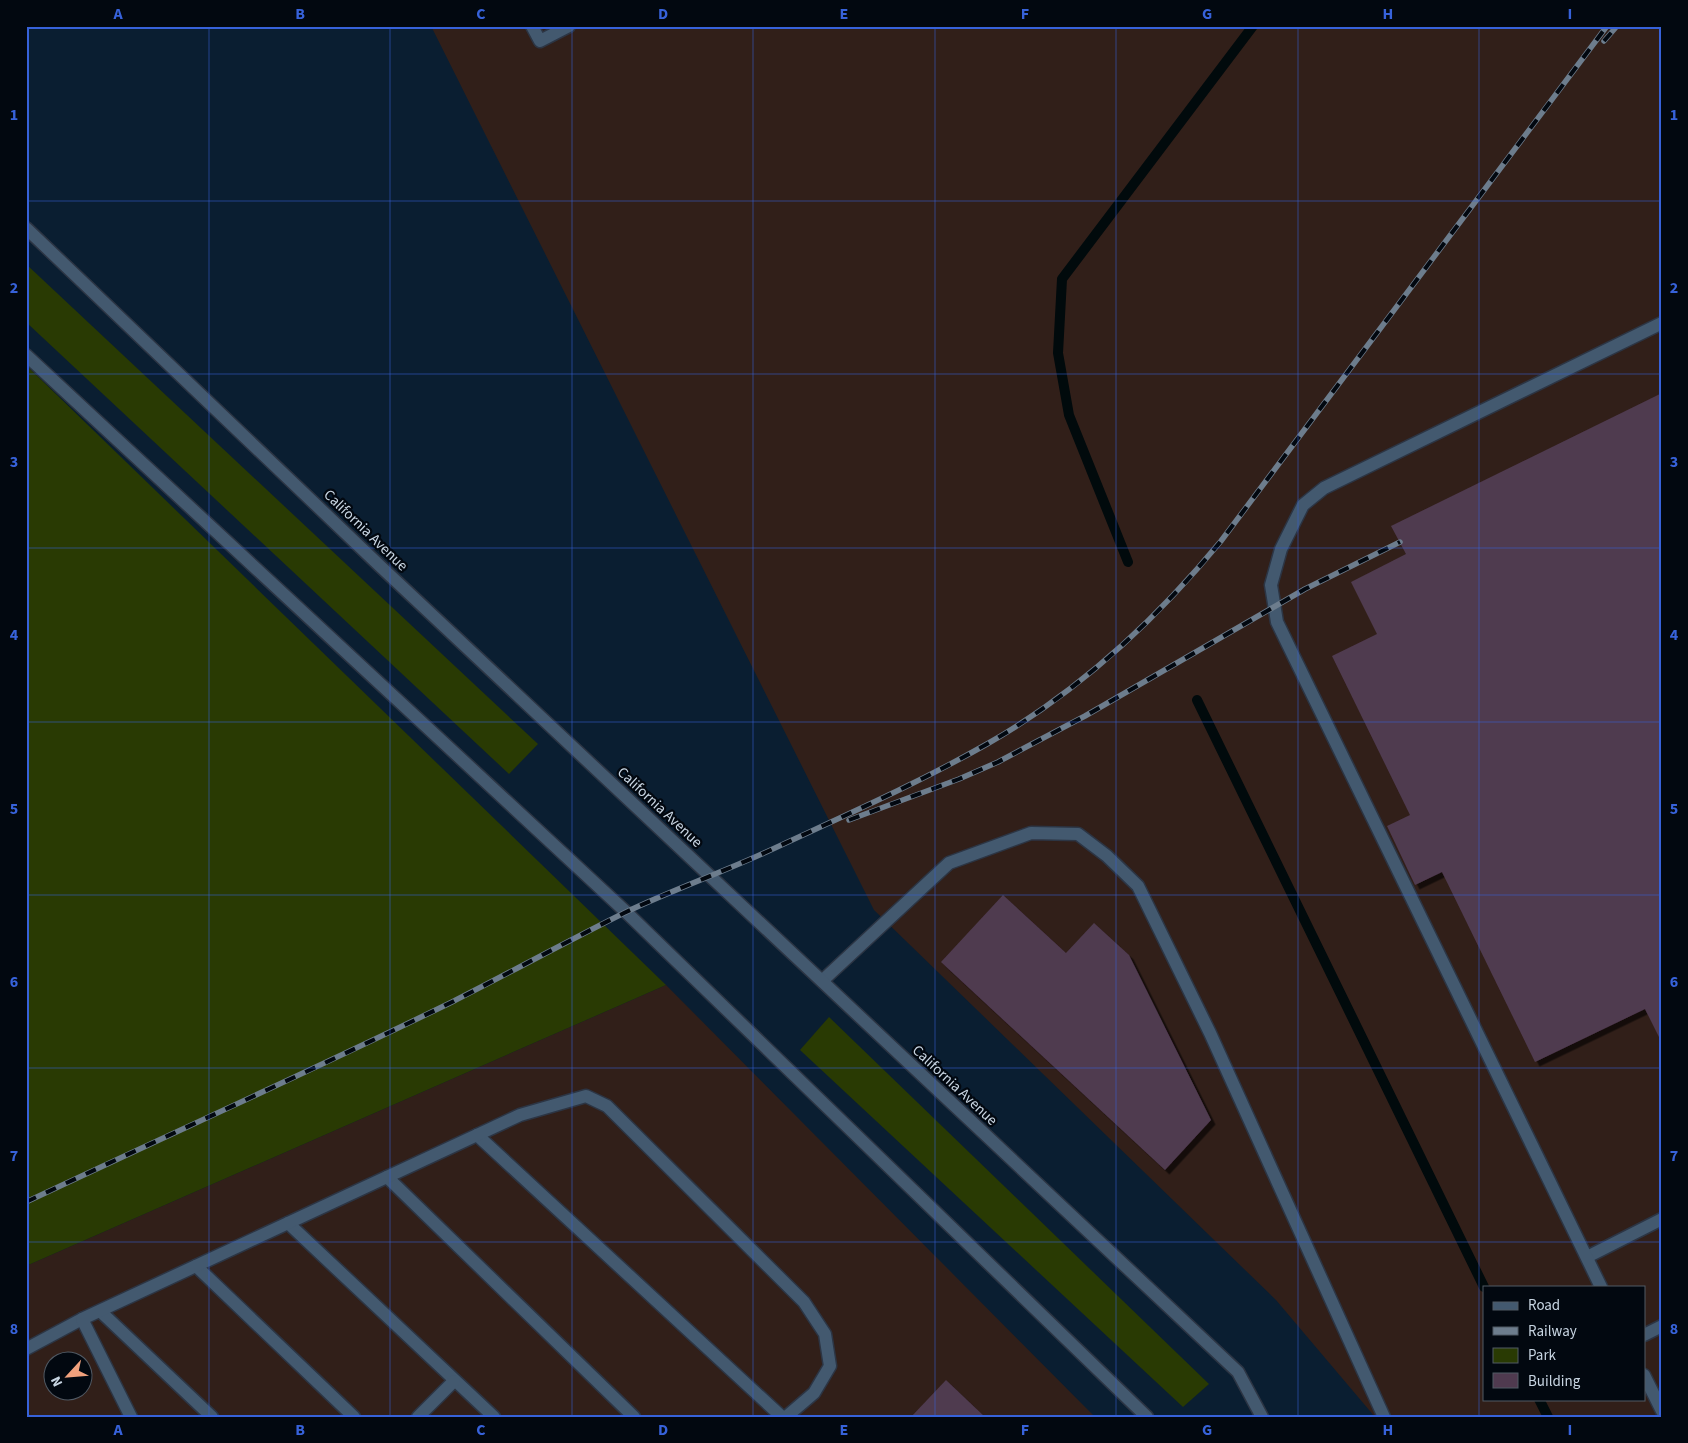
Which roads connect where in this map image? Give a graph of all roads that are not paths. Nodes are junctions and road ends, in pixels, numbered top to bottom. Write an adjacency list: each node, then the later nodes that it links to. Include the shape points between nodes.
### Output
1 (532, 26): 2 (main road, via 540,41)
2 (569, 26)
3 (26, 228): 6 (main road, California Avenue, via 387,573)
4 (1662, 323): 11 (main road, via 1324,488 1303,506 1281,549 1271,585 1277,622)
5 (26, 355): 30 (main road, via 626,912)
6 (822, 981): 31 (main road, California Avenue, via 1238,1372); 32 (main road, via 949,863 1030,833 1078,834 1108,856 1138,886 1206,1024)
7 (477, 1135): 8 (main road); 28 (main road); 29 (main road, via 520,1115 586,1096 607,1106 804,1302 826,1334 830,1366 814,1393)
8 (386, 1177): 10 (main road); 27 (main road)
9 (1662, 1219): 11 (main road)
10 (288, 1222): 12 (main road); 20 (main road)
11 (1587, 1257): 13 (main road)
12 (196, 1266): 14 (main road); 24 (main road)
13 (1601, 1286)
14 (100, 1311): 15 (main road); 23 (main road)
15 (82, 1319): 18 (main road); 22 (main road)
16 (1662, 1326): 17 (main road)
17 (1646, 1334)
18 (26, 1349)
19 (1646, 1379): 21 (main road)
20 (454, 1381): 25 (main road); 26 (main road)
21 (1662, 1410)
22 (131, 1417)
23 (212, 1417)
24 (354, 1417)
25 (418, 1417)
26 (494, 1417)
27 (634, 1417)
28 (782, 1417)
29 (786, 1417)
30 (1147, 1417)
31 (1262, 1417)
32 (1384, 1417)

